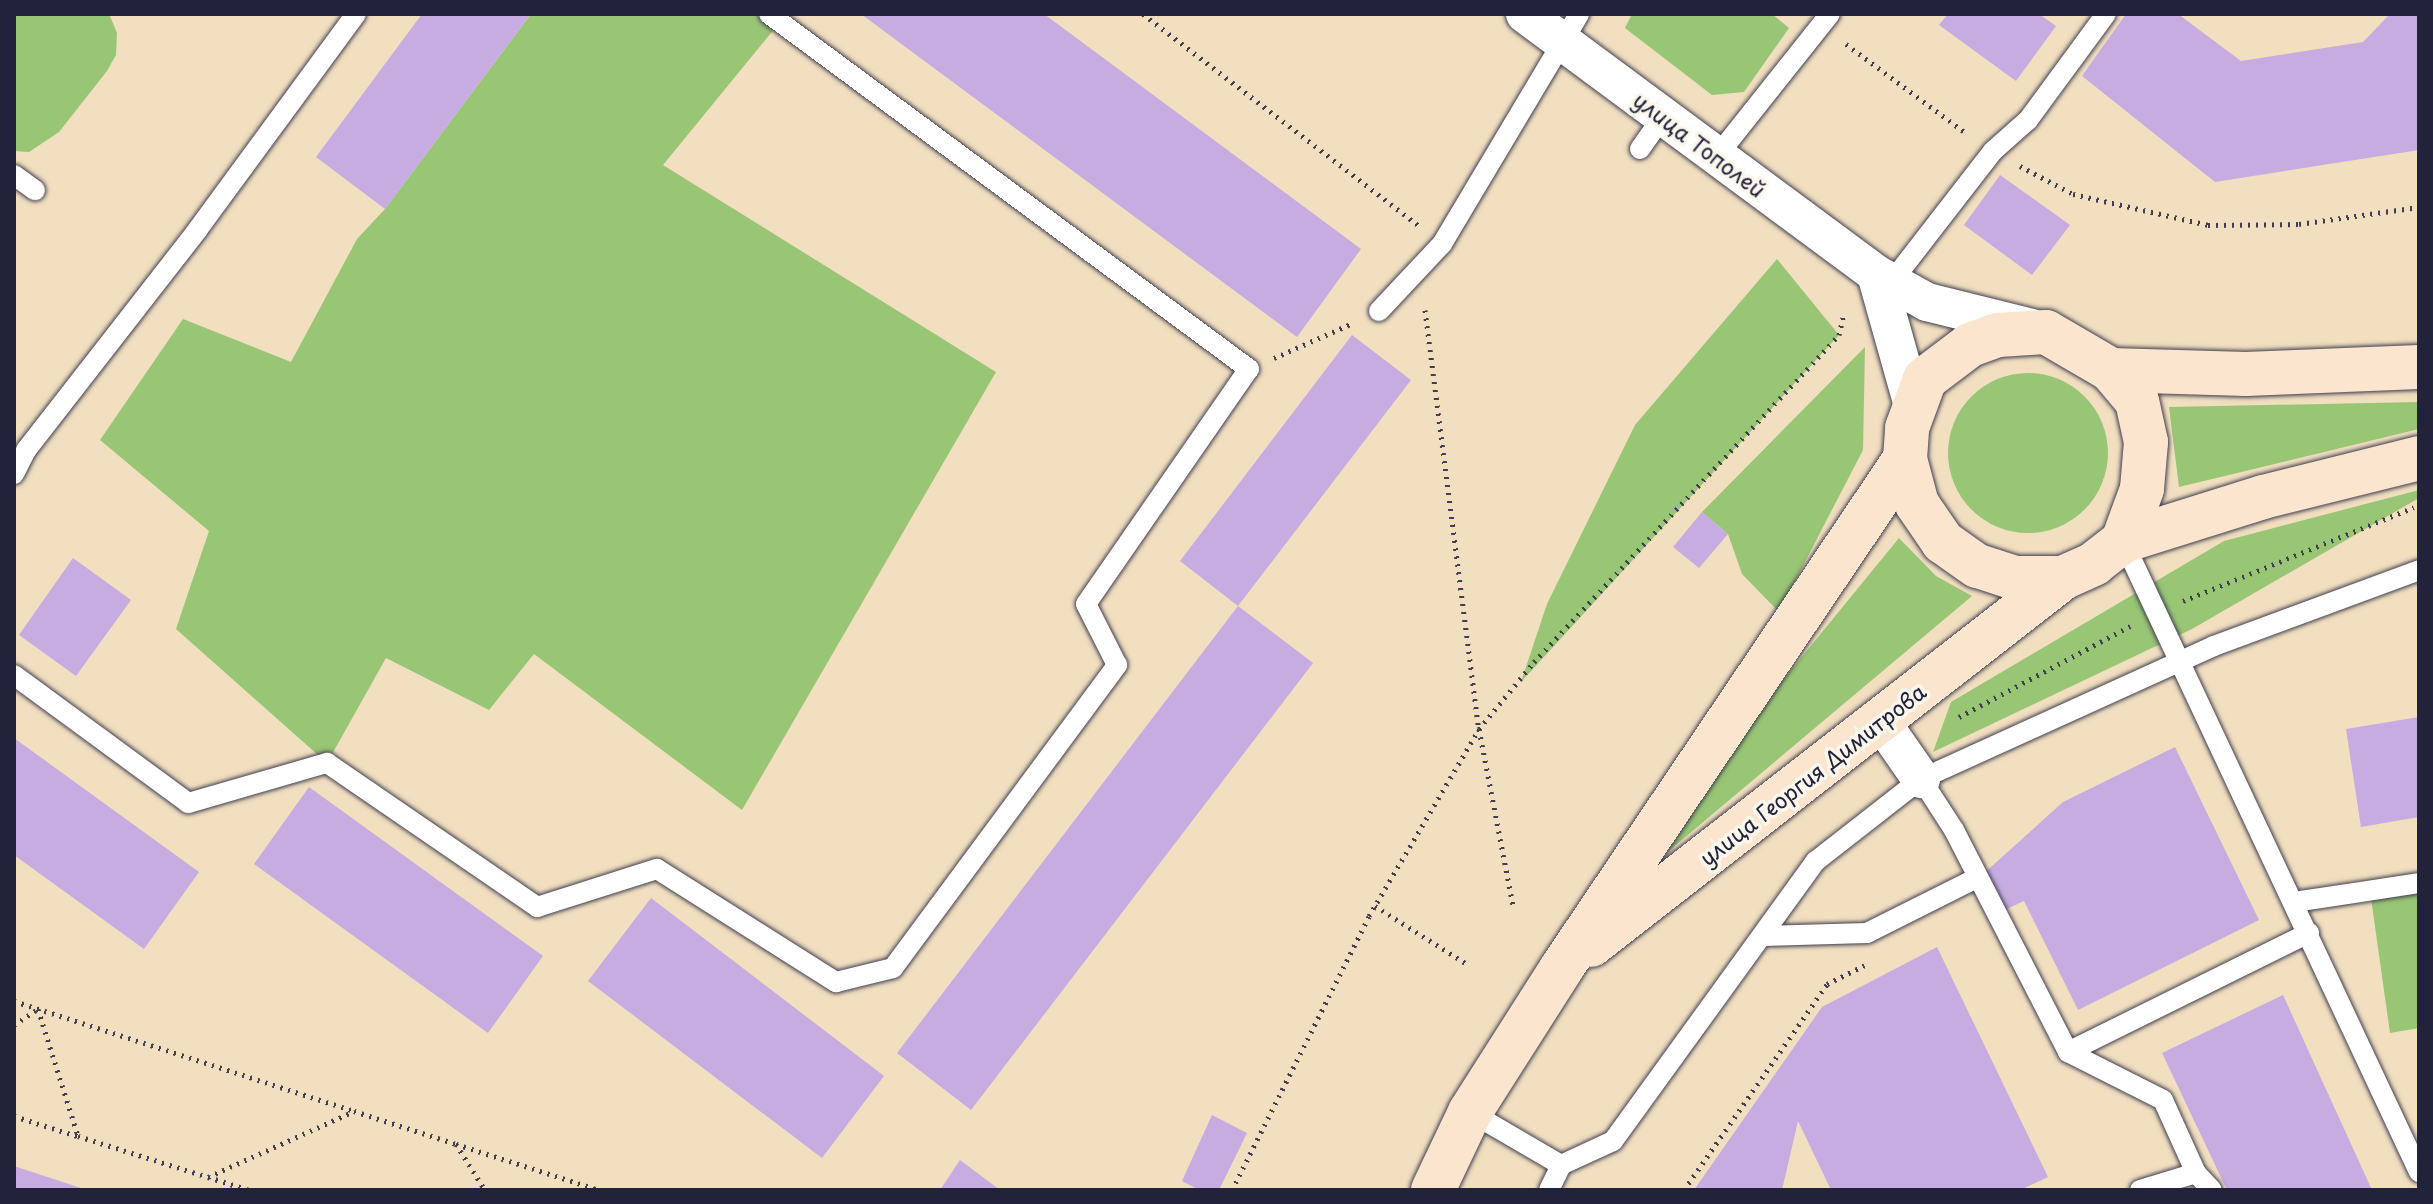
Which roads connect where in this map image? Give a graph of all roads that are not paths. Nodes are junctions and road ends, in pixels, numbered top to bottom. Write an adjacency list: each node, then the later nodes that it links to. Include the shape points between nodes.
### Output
1 (356, 14): 20 (lane, via 27,449)
2 (769, 14): 25 (lane, via 1249,369 1086,604 1117,665 893,968 836,982 657,869 537,907 327,763 188,803)
3 (1525, 14): 6 (street, улица Тополей)
4 (2106, 14): 12 (lane, via 2028,120 1993,151)
5 (1825, 20): 9 (lane)
6 (1569, 27): 7 (street, улица Тополей); 13 (lane, via 1442,244)
7 (1663, 116): 8 (lane); 9 (street, улица Тополей)
8 (1640, 149)
9 (1717, 156): 12 (street, улица Тополей)
10 (14, 175): 11 (lane)
11 (35, 190)
12 (1885, 277): 14 (street, улица Тополей, via 1927,302); 17 (street)
13 (1379, 311)
14 (2046, 332): 16 (main road); 17 (main road, via 1998,335 1970,345 1925,379)
15 (2419, 367): 16 (main road, via 2246,374)
16 (2111, 370): 21 (main road, via 2137,401 2146,442 2142,489)
17 (1913, 406): 19 (main road)
18 (2419, 458): 21 (main road, via 2263,497)
19 (1905, 459): 23 (main road, via 1917,504 1943,542 1977,566 2015,578); 33 (main road, улица Георгия Димитрова)
20 (14, 474)
21 (2123, 541): 23 (main road); 24 (lane)
22 (2419, 570): 24 (lane)
23 (2063, 578): 26 (main road, улица Георгия Димитрова)
24 (2180, 661): 27 (lane); 30 (lane)
25 (14, 675)
26 (1880, 720): 27 (street); 33 (main road, улица Георгия Димитрова)
27 (1921, 779): 28 (lane); 32 (lane, via 1816,861)
28 (1977, 878): 32 (lane, via 1867,933); 34 (lane)
29 (2419, 883): 30 (lane)
30 (2294, 902): 31 (lane)
31 (2309, 933): 34 (lane); 37 (lane)
32 (1763, 936): 36 (lane, via 1613,1141)
33 (1561, 969): 35 (main road, улица Георгия Димитрова)
34 (2068, 1052): 38 (lane, via 2163,1100)
35 (1470, 1112): 36 (lane); 39 (main road, улица Георгия Димитрова)
36 (1561, 1165): 40 (lane)
37 (2419, 1172)
38 (2196, 1173): 41 (lane); 42 (lane)
39 (1433, 1190)
40 (1549, 1190)
41 (2140, 1190)
42 (2212, 1190)

